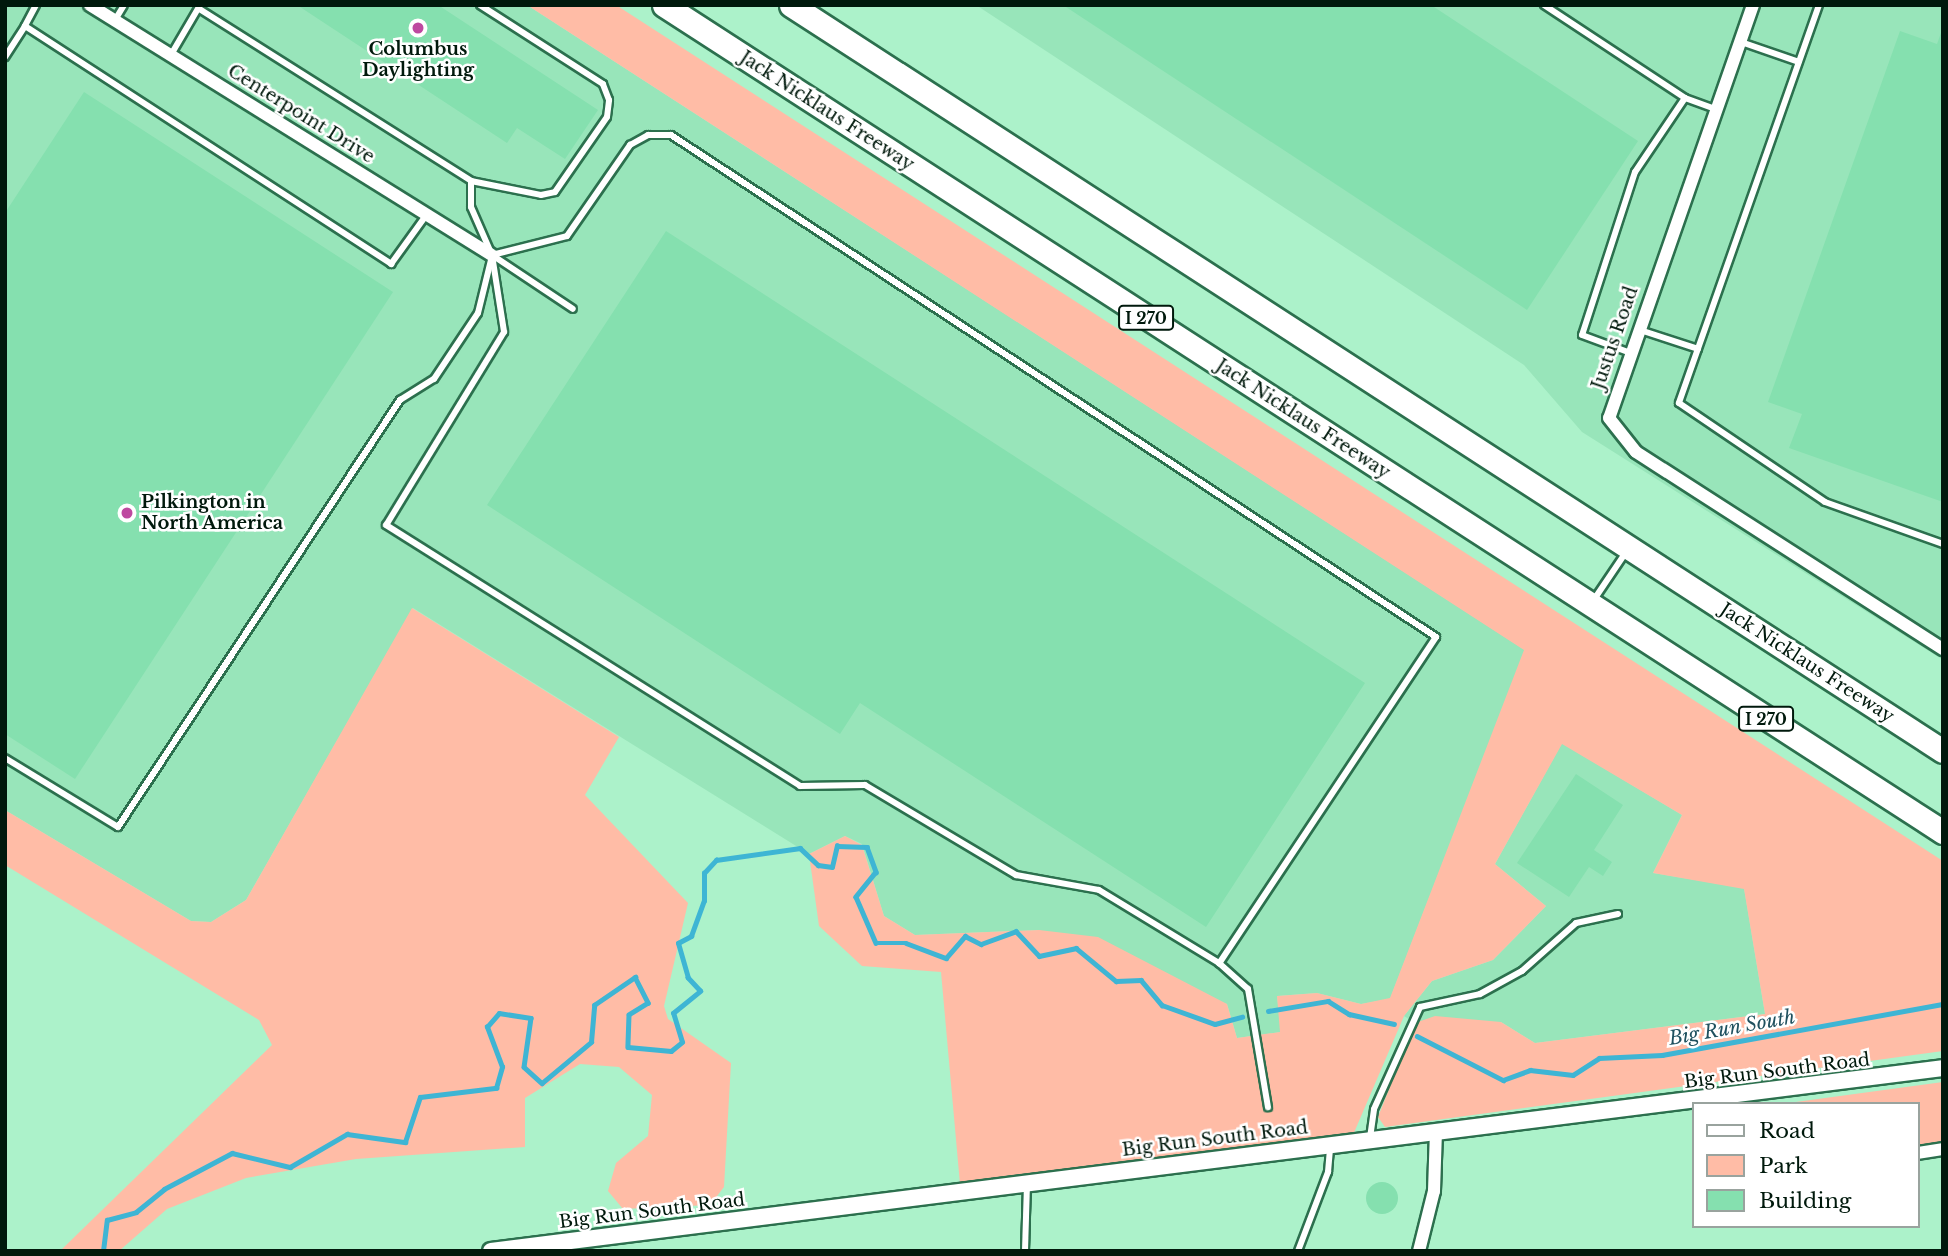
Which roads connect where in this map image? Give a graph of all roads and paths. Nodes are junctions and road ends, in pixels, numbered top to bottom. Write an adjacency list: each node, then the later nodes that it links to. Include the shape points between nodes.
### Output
1 (36, 5): 12 (lane)
2 (90, 5): 11 (street, Centerpoint Drive)
3 (124, 5): 11 (lane)
4 (480, 5): 19 (lane, via 603,84 610,100 607,117 555,192 541,195)
5 (664, 5): 28 (highway, Jack Nicklaus Freeway / I 270)
6 (790, 5): 27 (highway, Jack Nicklaus Freeway)
7 (1544, 5): 17 (lane)
8 (1753, 5): 13 (street, Justus Road)
9 (1819, 5): 16 (lane)
10 (200, 8): 14 (lane); 19 (lane)
11 (115, 20): 14 (street, Centerpoint Drive)
12 (25, 26): 15 (lane); 20 (lane, via 391,264)
13 (1740, 41): 16 (lane); 18 (street, Justus Road)
14 (172, 53): 20 (street, Centerpoint Drive)
15 (5, 57)
16 (1799, 62): 24 (lane)
17 (1685, 98): 18 (lane); 25 (lane, via 1635,172 1582,335)
18 (1716, 108): 23 (street, Justus Road)
19 (471, 181): 21 (lane, via 471,207)
20 (426, 214): 21 (street, Centerpoint Drive)
21 (492, 255): 22 (lane); 31 (lane, via 478,313 434,379 400,400 118,827); 34 (lane, via 504,332 386,524 800,786 866,785 1016,875 1099,890); 34 (lane, via 567,236 630,145 648,135 671,135 1436,637)
22 (573, 309)
23 (1636, 329): 24 (lane); 25 (street, Justus Road)
24 (1698, 349): 26 (lane, via 1679,403 1825,502)
25 (1628, 352): 29 (street, Justus Road, via 1611,397 1616,433)
26 (1943, 544)
27 (1629, 548): 28 (lane); 30 (highway, Jack Nicklaus Freeway)
28 (1590, 606): 32 (highway, Jack Nicklaus Freeway / I 270)
29 (1943, 649)
30 (1943, 751)
31 (5, 758)
32 (1943, 832)
33 (1618, 914): 41 (lane, via 1576,923 1522,971 1480,994 1420,1007 1374,1109)
34 (1219, 963): 39 (lane, via 1248,989)
35 (1943, 1068): 36 (street, Big Run South Road)
36 (1742, 1100): 37 (street, Big Run South Road)
37 (1722, 1102)
38 (1692, 1105): 40 (street, Big Run South Road)
39 (1268, 1107)
40 (1436, 1131): 41 (street, Big Run South Road); 49 (street, via 1434,1191)
41 (1369, 1140): 42 (street, Big Run South Road)
42 (1330, 1145): 45 (street, Big Run South Road); 48 (lane, via 1328,1172)
43 (1943, 1149): 44 (street)
44 (1920, 1153)
45 (1027, 1182): 46 (street, Big Run South Road); 47 (lane)
46 (491, 1251)
47 (1025, 1251)
48 (1298, 1251)
49 (1419, 1251)

